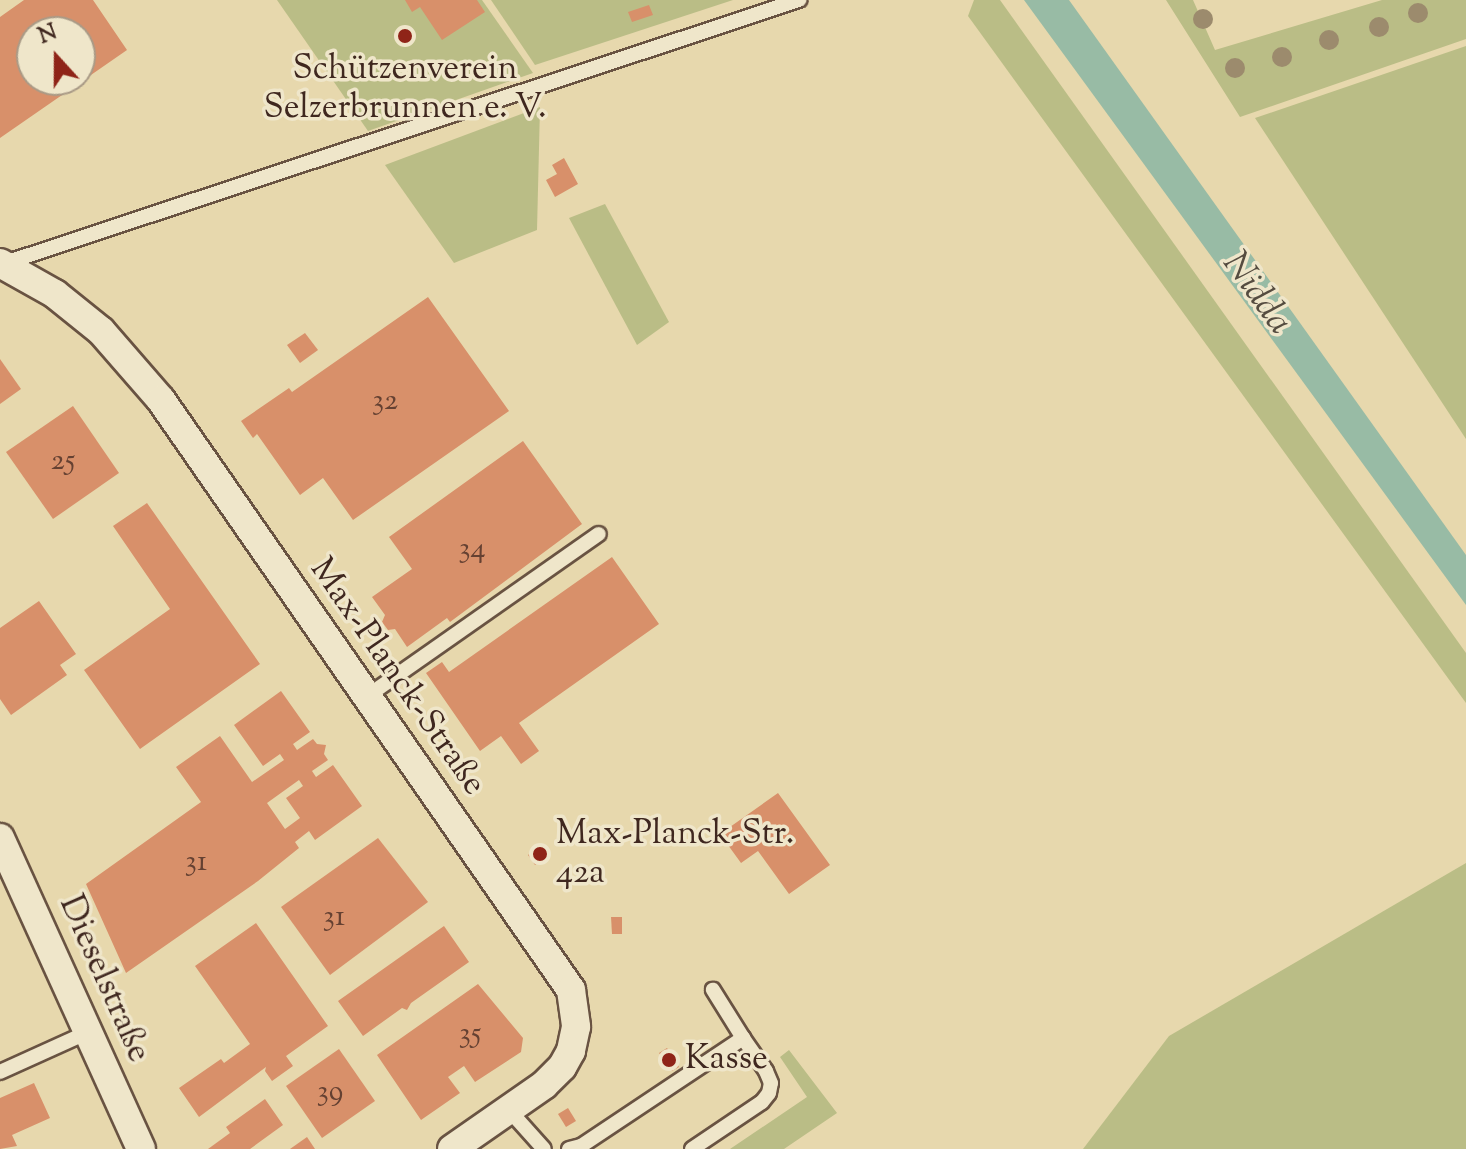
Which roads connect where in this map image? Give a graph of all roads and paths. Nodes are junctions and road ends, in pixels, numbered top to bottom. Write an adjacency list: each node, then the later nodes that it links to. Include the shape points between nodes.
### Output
1 (799, 0): 2 (lane)
2 (1, 263): 4 (street, Max-Planck-Straße, via 70,305 161,400)
3 (599, 534): 4 (lane)
4 (366, 697): 10 (street, Max-Planck-Straße, via 574,997 574,1042 562,1067)
5 (0, 838): 7 (street, Dieselstraße)
6 (713, 990): 8 (lane)
7 (88, 1032): 9 (lane); 11 (street, Dieselstraße)
8 (743, 1038): 14 (lane); 15 (lane, via 766,1071 769,1093)
9 (0, 1072)
10 (509, 1110): 12 (street, Max-Planck-Straße); 13 (lane)
11 (141, 1149)
12 (452, 1149)
13 (544, 1149)
14 (569, 1149)
15 (692, 1149)

